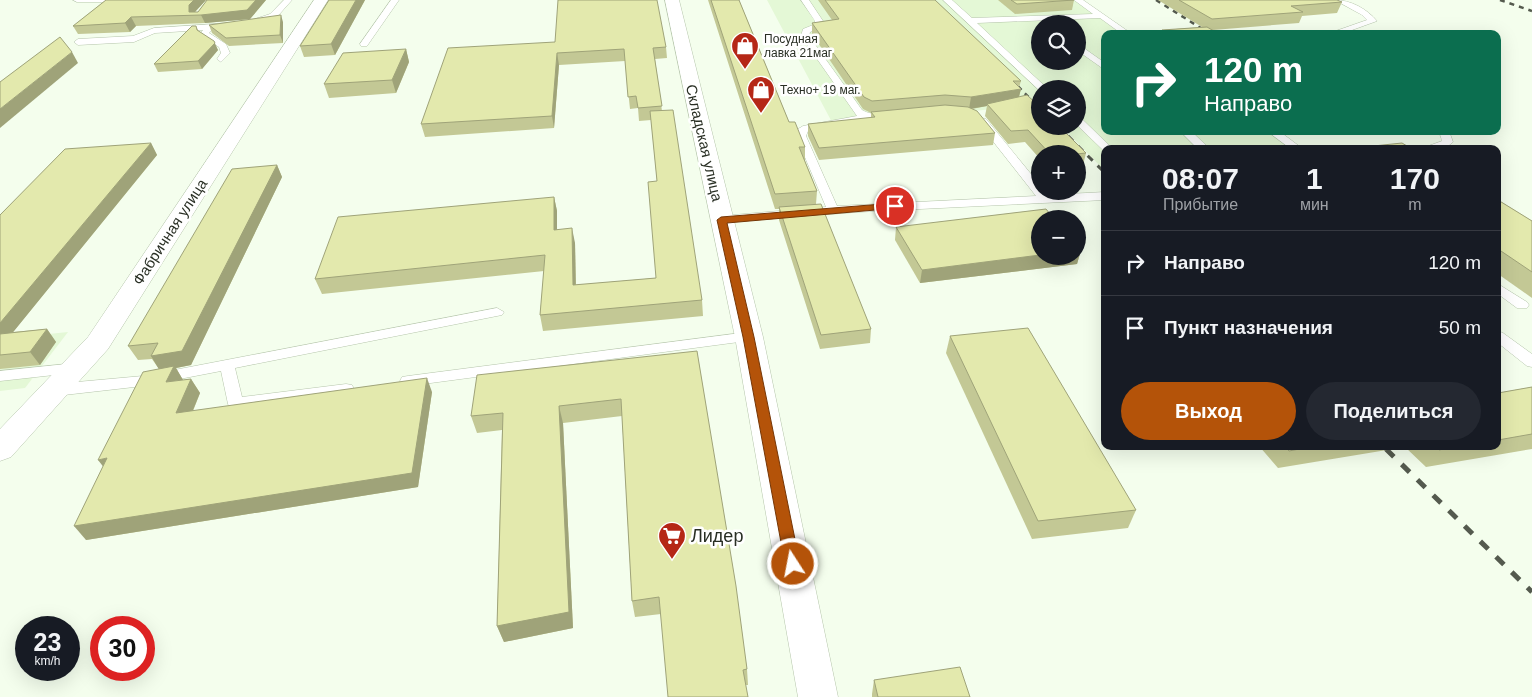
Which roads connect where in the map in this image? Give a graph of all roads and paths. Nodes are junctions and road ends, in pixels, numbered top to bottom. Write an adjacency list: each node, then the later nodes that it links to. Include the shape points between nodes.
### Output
1 (77, 0): 2 (lane)
2 (108, 0)
3 (288, 0): 15 (lane, via 273,16)
4 (321, 0): 50 (street, Фабричная улица, via 98,343)
5 (395, 0): 21 (lane)
6 (672, 0): 42 (street, Складская улица)
7 (805, 0): 28 (lane, via 819,21 817,26 806,31 805,36 858,112)
8 (947, 0): 14 (lane)
9 (1078, 0): 12 (lane)
10 (1339, 0): 19 (lane, via 1374,21)
11 (1086, 16): 12 (lane)
12 (1101, 16): 18 (lane)
13 (1031, 18): 14 (lane)
14 (970, 21): 25 (lane)
15 (246, 23)
16 (237, 24): 17 (lane)
17 (209, 28): 20 (lane, via 154,31 139,38); 23 (lane, via 204,34 223,46 226,53)
18 (1122, 30)
19 (1344, 30)
20 (78, 42)
21 (364, 44)
22 (1086, 53): 24 (lane)
23 (221, 59)
24 (1101, 64)
25 (1033, 80)
26 (988, 110): 37 (lane, via 971,114 980,119)
27 (896, 117): 28 (lane)
28 (867, 118): 41 (lane, via 803,129 801,136)
29 (1086, 128): 33 (lane)
30 (1189, 135): 34 (lane)
31 (1278, 135): 35 (lane)
32 (1445, 135): 36 (lane, via 1448,142)
33 (1104, 145)
34 (1201, 145)
35 (1292, 145)
36 (1442, 145)
37 (1031, 182)
38 (1101, 196): 39 (lane)
39 (1086, 197)
40 (1031, 200): 41 (lane)
41 (833, 210): 42 (lane)
42 (721, 220): 46 (street, Складская улица)
43 (1501, 290): 44 (lane)
44 (1522, 305)
45 (497, 312): 49 (lane)
46 (749, 337): 52 (lane); 56 (street, Складская улица)
47 (1501, 338): 48 (lane)
48 (1532, 362)
49 (227, 365): 53 (lane, via 236,404); 54 (lane, via 143,381)
50 (76, 368): 51 (lane); 54 (street, Фабричная улица)
51 (0, 376)
52 (394, 383)
53 (364, 387)
54 (55, 390): 55 (street, Фабричная улица)
55 (0, 449)
56 (818, 697)

